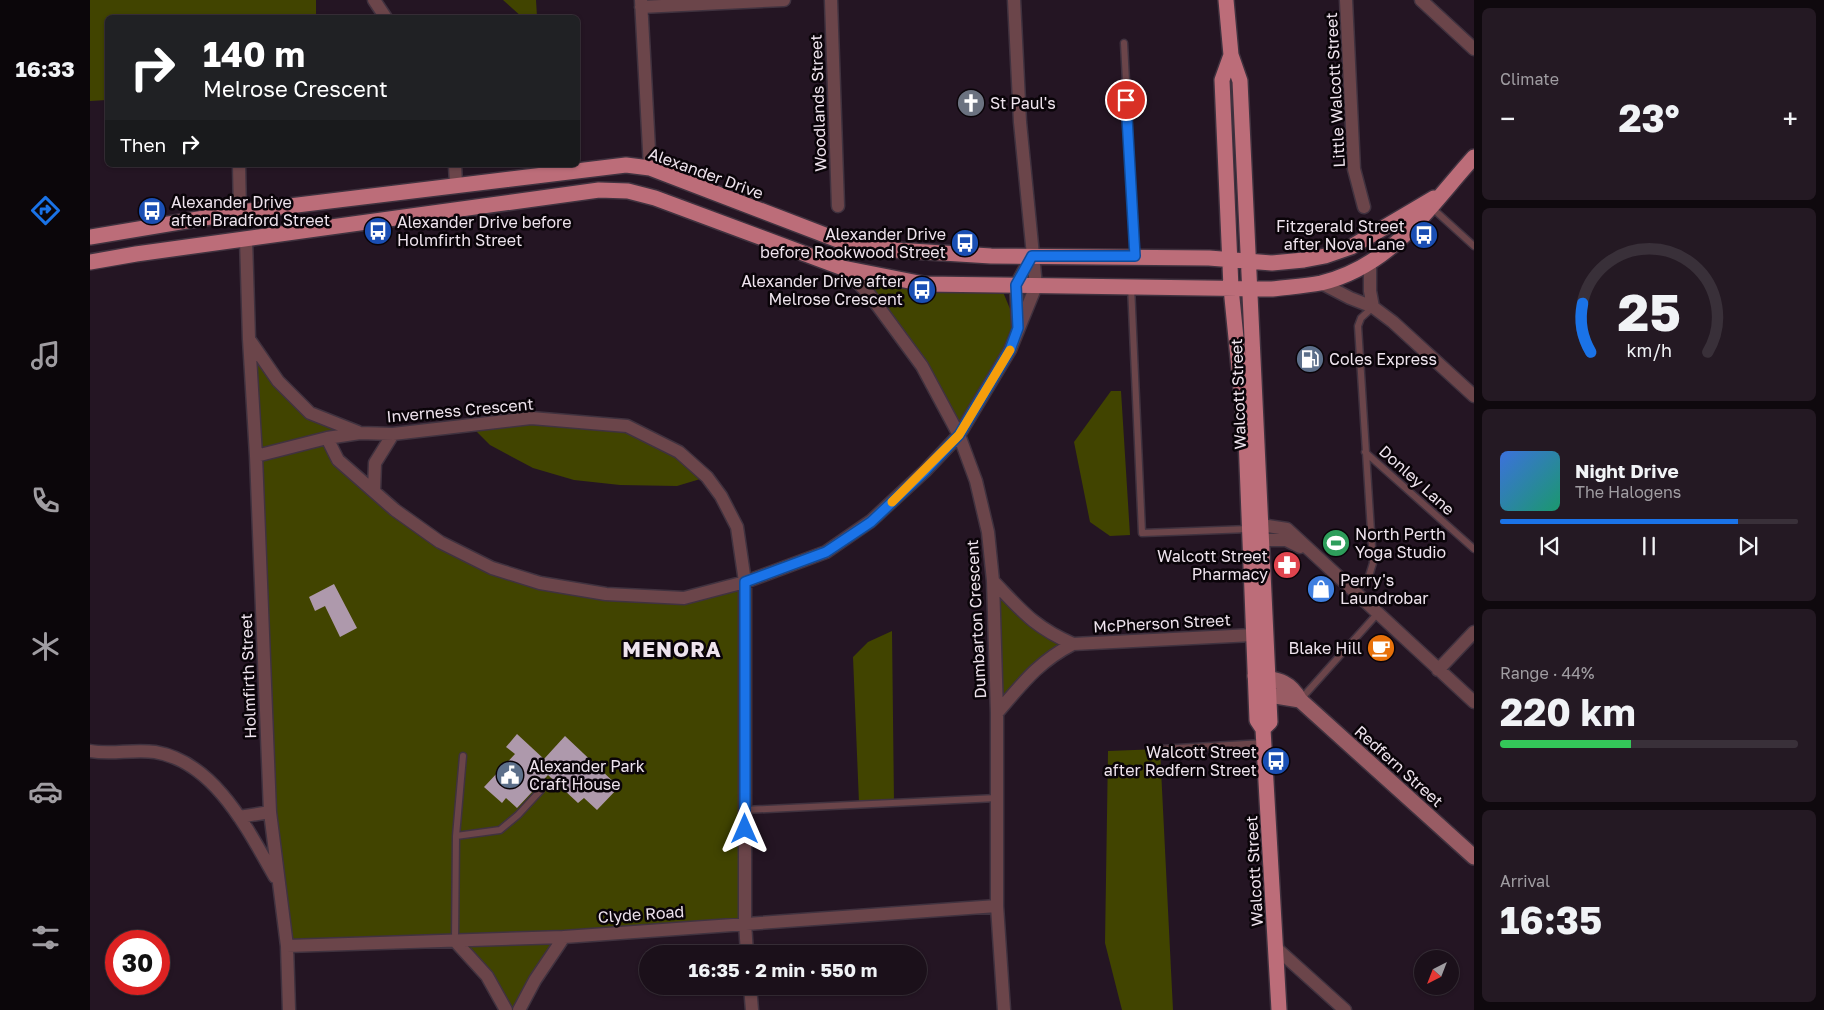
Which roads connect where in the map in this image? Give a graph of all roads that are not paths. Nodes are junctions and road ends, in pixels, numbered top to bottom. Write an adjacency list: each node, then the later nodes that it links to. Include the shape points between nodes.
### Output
1 (374, 0): 9 (street)
2 (784, 0): 8 (street)
3 (831, 0): 19 (street, Woodlands Street)
4 (1014, 0): 25 (street, via 1020,122)
5 (1226, 0): 12 (main road, Walcott Street)
6 (1346, 0): 20 (street, Little Walcott Street, via 1354,169)
7 (1421, 0): 11 (street)
8 (641, 4): 16 (street)
9 (384, 15)
10 (1124, 43): 26 (lane)
11 (1474, 49)
12 (1231, 55): 27 (main road, Walcott Street, via 1222,80); 29 (main road, Walcott Street, via 1240,81)
13 (1474, 157): 18 (main road)
14 (239, 167): 21 (street)
15 (455, 167): 17 (street)
16 (650, 168): 17 (main road, Alexander Drive, via 626,165); 25 (main road, Alexander Drive, via 838,240 895,250)
17 (456, 184): 21 (main road, Alexander Drive)
18 (1435, 200): 24 (lane); 29 (main road, Alexander Drive, via 1351,247 1325,256 1272,263); 30 (main road, via 1391,249)
19 (838, 206)
20 (1364, 207)
21 (240, 212): 22 (main road, Alexander Drive)
22 (90, 236)
23 (246, 239): 28 (main road); 31 (main road, via 599,190 628,191 655,198); 40 (street, Holmfirth Street)
24 (1474, 246)
25 (1032, 256): 26 (main road, Alexander Drive); 33 (street); 34 (street)
26 (1135, 256): 27 (main road, Alexander Drive)
27 (1229, 260): 29 (main road, Alexander Drive); 36 (main road, Walcott Street)
28 (90, 262)
29 (1250, 262): 37 (main road, Walcott Street)
30 (1370, 263): 32 (main road); 38 (street)
31 (843, 268): 33 (main road, via 924,284); 44 (street, Dumbarton Crescent, via 869,294 922,366)
32 (1321, 282): 37 (main road); 38 (street)
33 (1016, 285): 34 (main road); 39 (street)
34 (1036, 286): 35 (main road); 39 (street)
35 (1131, 286): 36 (main road); 49 (lane, via 1142,533)
36 (1231, 288): 37 (main road); 49 (main road, Walcott Street)
37 (1251, 290): 49 (main road, Walcott Street)
38 (1373, 307): 41 (street); 46 (lane, via 1361,318 1358,326)
39 (1018, 328): 44 (street, via 1010,350)
40 (249, 339): 42 (street, via 278,381 310,413); 47 (street, Holmfirth Street)
41 (1474, 396)
42 (360, 433): 43 (street, Inverness Crescent); 45 (street, Inverness Crescent)
43 (393, 434): 48 (street, via 375,463); 52 (street, Inverness Crescent, via 531,418 627,426 679,452 707,477 737,527)
44 (959, 435): 51 (street, Dumbarton Crescent, via 988,532); 52 (street, via 871,522 826,552)
45 (326, 438): 47 (street, Inverness Crescent); 48 (street, via 338,460)
46 (1365, 452): 50 (lane, Donley Lane); 53 (lane, via 1373,563 1369,576)
47 (256, 456): 71 (street, Holmfirth Street)
48 (374, 491): 52 (street, via 440,542 492,568 540,583 606,594 684,598)
49 (1258, 531): 53 (street, via 1287,530); 56 (main road, Walcott Street); 59 (main road, Walcott Street)
50 (1474, 549)
51 (993, 581): 57 (street, McPherson Street, via 1032,622); 63 (street, Dumbarton Crescent)
52 (745, 582): 70 (street, Inverness Crescent)
53 (1355, 592): 54 (street)
54 (1378, 613): 58 (street); 61 (lane)
55 (1474, 632): 58 (street)
56 (1253, 635): 57 (street, McPherson Street); 59 (main road, Walcott Street)
57 (1073, 644): 63 (street, McPherson Street, via 1039,665)
58 (1438, 670): 62 (street)
59 (1261, 678): 60 (main road, Walcott Street); 61 (street, Redfern Street, via 1283,682 1294,689)
60 (1262, 693): 61 (street); 64 (main road, Walcott Street, via 1270,722)
61 (1300, 700): 74 (street, Redfern Street)
62 (1474, 702)
63 (997, 713): 69 (street, Dumbarton Crescent)
64 (1263, 736): 65 (lane); 82 (main road, Walcott Street)
65 (1160, 749)
66 (94, 752): 72 (street, via 154,752 173,756 212,784)
67 (463, 756): 73 (lane)
68 (541, 790): 73 (lane, via 500,830)
69 (997, 798): 70 (lane); 76 (street, Dumbarton Crescent)
70 (745, 810): 77 (street, Inverness Crescent)
71 (270, 812): 72 (street); 75 (street, Holmfirth Street)
72 (239, 817): 75 (street)
73 (456, 836): 79 (lane)
74 (1474, 857)
75 (277, 882): 81 (street, Holmfirth Street)
76 (996, 906): 77 (street, Clyde Road); 90 (street, Dumbarton Crescent)
77 (745, 922): 78 (street, Clyde Road); 80 (street, Inverness Crescent)
78 (564, 937): 79 (street, Clyde Road); 88 (street)
79 (456, 941): 81 (street, Clyde Road); 87 (street, via 487,976)
80 (746, 945)
81 (287, 946): 83 (street, Holmfirth Street)
82 (1276, 947): 91 (main road, Walcott Street); 92 (street)
83 (288, 992): 85 (street); 86 (street, Holmfirth Street)
84 (751, 995): 89 (street)
85 (282, 1010)
86 (289, 1010)
87 (506, 1010)
88 (519, 1010)
89 (752, 1010)
90 (1004, 1010)
91 (1278, 1010)
92 (1345, 1010)

